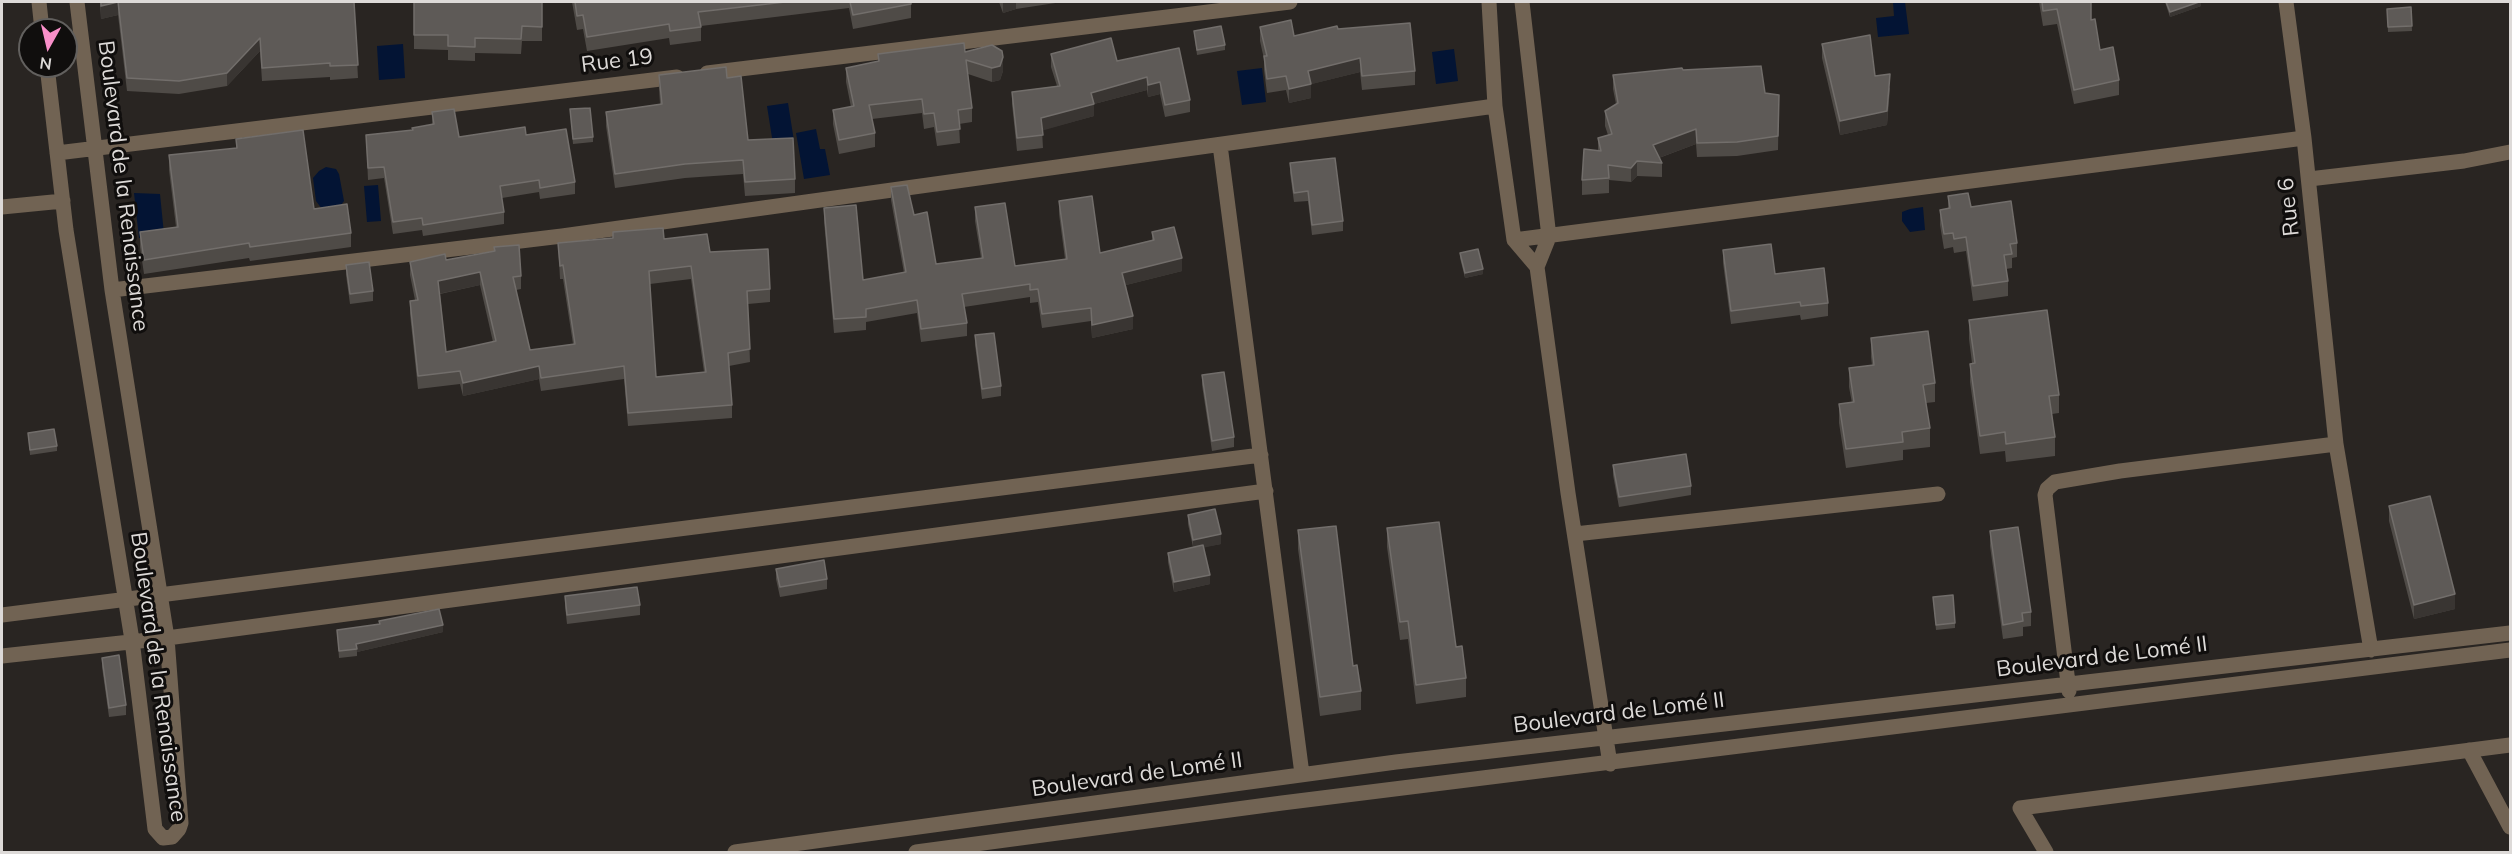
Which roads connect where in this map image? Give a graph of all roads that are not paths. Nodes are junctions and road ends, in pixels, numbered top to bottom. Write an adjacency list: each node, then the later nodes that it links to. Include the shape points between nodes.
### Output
1 (39, 2): 8 (street)
2 (77, 2): 13 (street, Boulevard de la Renaissance)
3 (1290, 2): 7 (street, Rue 19)
4 (1489, 2): 10 (street)
5 (1522, 2): 19 (street)
6 (2286, 2): 11 (street, Rue 6)
7 (1251, 4): 13 (street, Rue 19)
8 (41, 18)
9 (48, 78): 15 (street, Boulevard de la Renaissance)
10 (1495, 105): 12 (street); 20 (street)
11 (2304, 138): 16 (street, Rue 6); 19 (street)
12 (1220, 145): 22 (street, via 562,236); 24 (street)
13 (95, 148): 15 (street, Rue 19); 22 (street, Boulevard de la Renaissance)
14 (2511, 152): 16 (street)
15 (57, 153): 17 (street, Boulevard de la Renaissance)
16 (2309, 179): 23 (street, Rue 6)
17 (63, 201): 18 (street); 29 (street, Boulevard de la Renaissance)
18 (2, 207)
19 (1549, 237): 20 (street); 21 (street)
20 (1514, 240): 21 (street)
21 (1537, 267): 27 (street)
22 (112, 290): 28 (street, Boulevard de la Renaissance)
23 (2336, 444): 34 (street, Rue 6); 37 (street, via 2055,482 2045,495)
24 (1261, 455): 25 (street); 28 (street)
25 (1266, 491): 32 (street); 43 (street)
26 (1938, 494): 27 (street)
27 (1575, 534): 39 (street)
28 (161, 595): 29 (street); 32 (street, Boulevard de la Renaissance)
29 (125, 600): 30 (street); 33 (street, Boulevard de la Renaissance)
30 (2, 615)
31 (2511, 633): 34 (street, Boulevard de Lomé II)
32 (167, 638): 33 (street); 33 (street, Boulevard de la Renaissance, via 181,823 172,837 163,838 154,829)
33 (132, 640): 36 (street)
34 (2371, 650): 37 (street, Boulevard de Lomé II)
35 (2511, 650): 38 (street, Boulevard de Lomé II)
36 (2, 656)
37 (2068, 683): 38 (street); 39 (street, Boulevard de Lomé II)
38 (2071, 704): 42 (street, Boulevard de Lomé II)
39 (1606, 737): 42 (street); 43 (street, Boulevard de Lomé II)
40 (2511, 745): 41 (street)
41 (2469, 750): 44 (street); 47 (street, via 2020,808)
42 (1610, 764): 46 (street, Boulevard de Lomé II)
43 (1302, 774): 45 (street, Boulevard de Lomé II)
44 (2511, 827)
45 (735, 852)
46 (916, 852)
47 (2046, 852)

